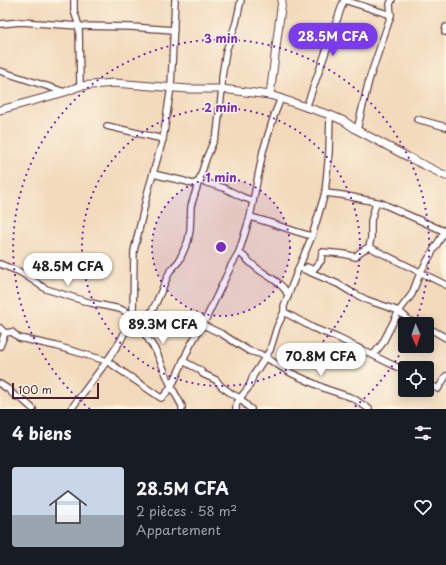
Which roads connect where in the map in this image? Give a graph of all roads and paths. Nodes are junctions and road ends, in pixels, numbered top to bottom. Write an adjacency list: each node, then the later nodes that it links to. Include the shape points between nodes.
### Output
1 (74, 0): 9 (street, via 74,11)
2 (176, 0): 11 (street)
3 (241, 0): 16 (street, via 226,51)
4 (282, 0): 18 (main road)
5 (344, 0): 7 (street); 20 (street)
6 (392, 0): 7 (street)
7 (391, 15): 26 (street, via 369,80)
8 (0, 24): 9 (street, via 21,22)
9 (79, 26): 11 (street); 14 (street)
10 (446, 28): 12 (street)
11 (174, 30): 15 (street)
12 (446, 32)
13 (0, 71): 17 (street)
14 (80, 86): 15 (main road, via 114,83); 17 (main road)
15 (171, 87): 16 (main road); 27 (street)
16 (222, 89): 18 (main road); 30 (street, via 217,133)
17 (65, 92): 21 (main road)
18 (270, 95): 19 (main road)
19 (281, 98): 20 (main road); 32 (street, via 263,151)
20 (306, 108): 22 (main road)
21 (0, 110)
22 (330, 115): 26 (main road); 31 (street)
23 (417, 120): 25 (street)
24 (107, 126): 27 (street)
25 (446, 127)
26 (357, 130): 29 (main road)
27 (163, 139): 28 (street)
28 (153, 174): 30 (street, via 193,184); 46 (street, via 134,251)
29 (446, 176)
30 (200, 181): 32 (street); 50 (street, via 192,206 188,241 179,262 170,271)
31 (325, 193): 33 (street); 36 (street)
32 (253, 201): 34 (street)
33 (376, 202): 35 (street); 37 (street, via 371,221)
34 (250, 217): 36 (street); 38 (street)
35 (446, 231): 41 (street)
36 (312, 236): 40 (street)
37 (370, 247): 40 (street, via 358,253 356,257 322,252 321,261 313,270); 41 (street)
38 (240, 252): 43 (street, via 287,291); 48 (street)
39 (0, 264): 46 (street, via 20,272 46,289 120,309)
40 (300, 266): 43 (street); 45 (street, via 367,300)
41 (420, 273): 42 (street); 45 (street, via 412,294)
42 (446, 285)
43 (288, 296): 44 (street)
44 (284, 312): 55 (street); 56 (street)
45 (399, 312): 47 (street); 55 (street, via 382,344)
46 (132, 315): 50 (street); 57 (street, via 121,340)
47 (405, 317)
48 (203, 325): 56 (street); 58 (street)
49 (0, 328): 52 (street)
50 (142, 330): 62 (street, via 156,351)
51 (434, 331): 53 (street)
52 (5, 333): 54 (street); 57 (street, via 12,332 19,338)
53 (446, 338)
54 (0, 346)
55 (373, 355): 59 (street)
56 (265, 357): 64 (street); 70 (street, via 326,389 353,398)
57 (107, 361): 62 (street, via 161,398); 67 (street)
58 (183, 361): 62 (street); 64 (street, via 216,380)
59 (398, 368)
60 (446, 376): 63 (street, via 438,389)
61 (0, 384): 66 (street)
62 (171, 386): 68 (street)
63 (434, 387)
64 (240, 398): 65 (street); 69 (street)
65 (234, 408)
66 (33, 409)
67 (71, 409)
68 (182, 409)
69 (251, 409)
70 (369, 409)

